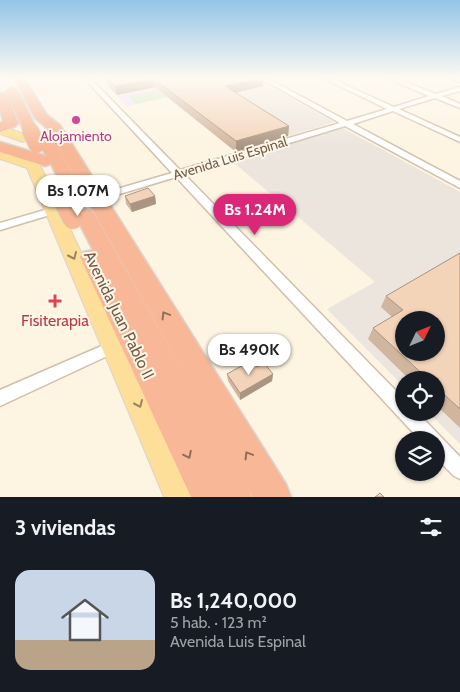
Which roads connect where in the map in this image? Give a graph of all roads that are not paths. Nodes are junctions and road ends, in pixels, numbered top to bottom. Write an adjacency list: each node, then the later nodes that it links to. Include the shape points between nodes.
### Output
1 (4, 101): 13 (highway, via 11,123)
2 (17, 101): 15 (highway, Avenida Juan Pablo II)
3 (32, 101): 11 (highway, Avenida Juan Pablo II)
4 (109, 101): 20 (street)
5 (307, 101): 12 (street)
6 (377, 101): 10 (street)
7 (419, 101): 10 (street, Avenida Luis Espinal)
8 (448, 101): 9 (street)
9 (460, 106)
10 (394, 109): 12 (street, Avenida Luis Espinal); 16 (street)
11 (42, 118): 15 (highway); 22 (highway, Avenida Juan Pablo II, via 53,125)
12 (348, 123): 20 (street, Avenida Luis Espinal); 21 (street)
13 (0, 129): 15 (main road)
14 (0, 137): 15 (highway)
15 (34, 137): 19 (highway, Avenida Juan Pablo II); 22 (highway)
16 (460, 140)
17 (0, 147): 19 (highway)
18 (0, 155): 19 (main road)
19 (39, 163): 22 (highway, Avenida Juan Pablo II)
20 (178, 174): 22 (street, Avenida Luis Espinal); 26 (street)
21 (460, 185)
22 (74, 206): 23 (street, Avenida Luis Espinal); 24 (main road, Avenida Juan Pablo II, one-way to 24); 32 (highway, Avenida Juan Pablo II, one-way to 32); 33 (highway); 34 (highway, Avenida Juan Pablo II, one-way to 22)
23 (0, 227)
24 (113, 347): 25 (street); 31 (main road, Avenida Juan Pablo II, one-way to 31)
25 (0, 398)
26 (395, 402)
27 (414, 421): 28 (street)
28 (423, 431)
29 (445, 454): 30 (street)
30 (460, 470)
31 (180, 497)
32 (209, 497)
33 (234, 497)
34 (273, 497)

